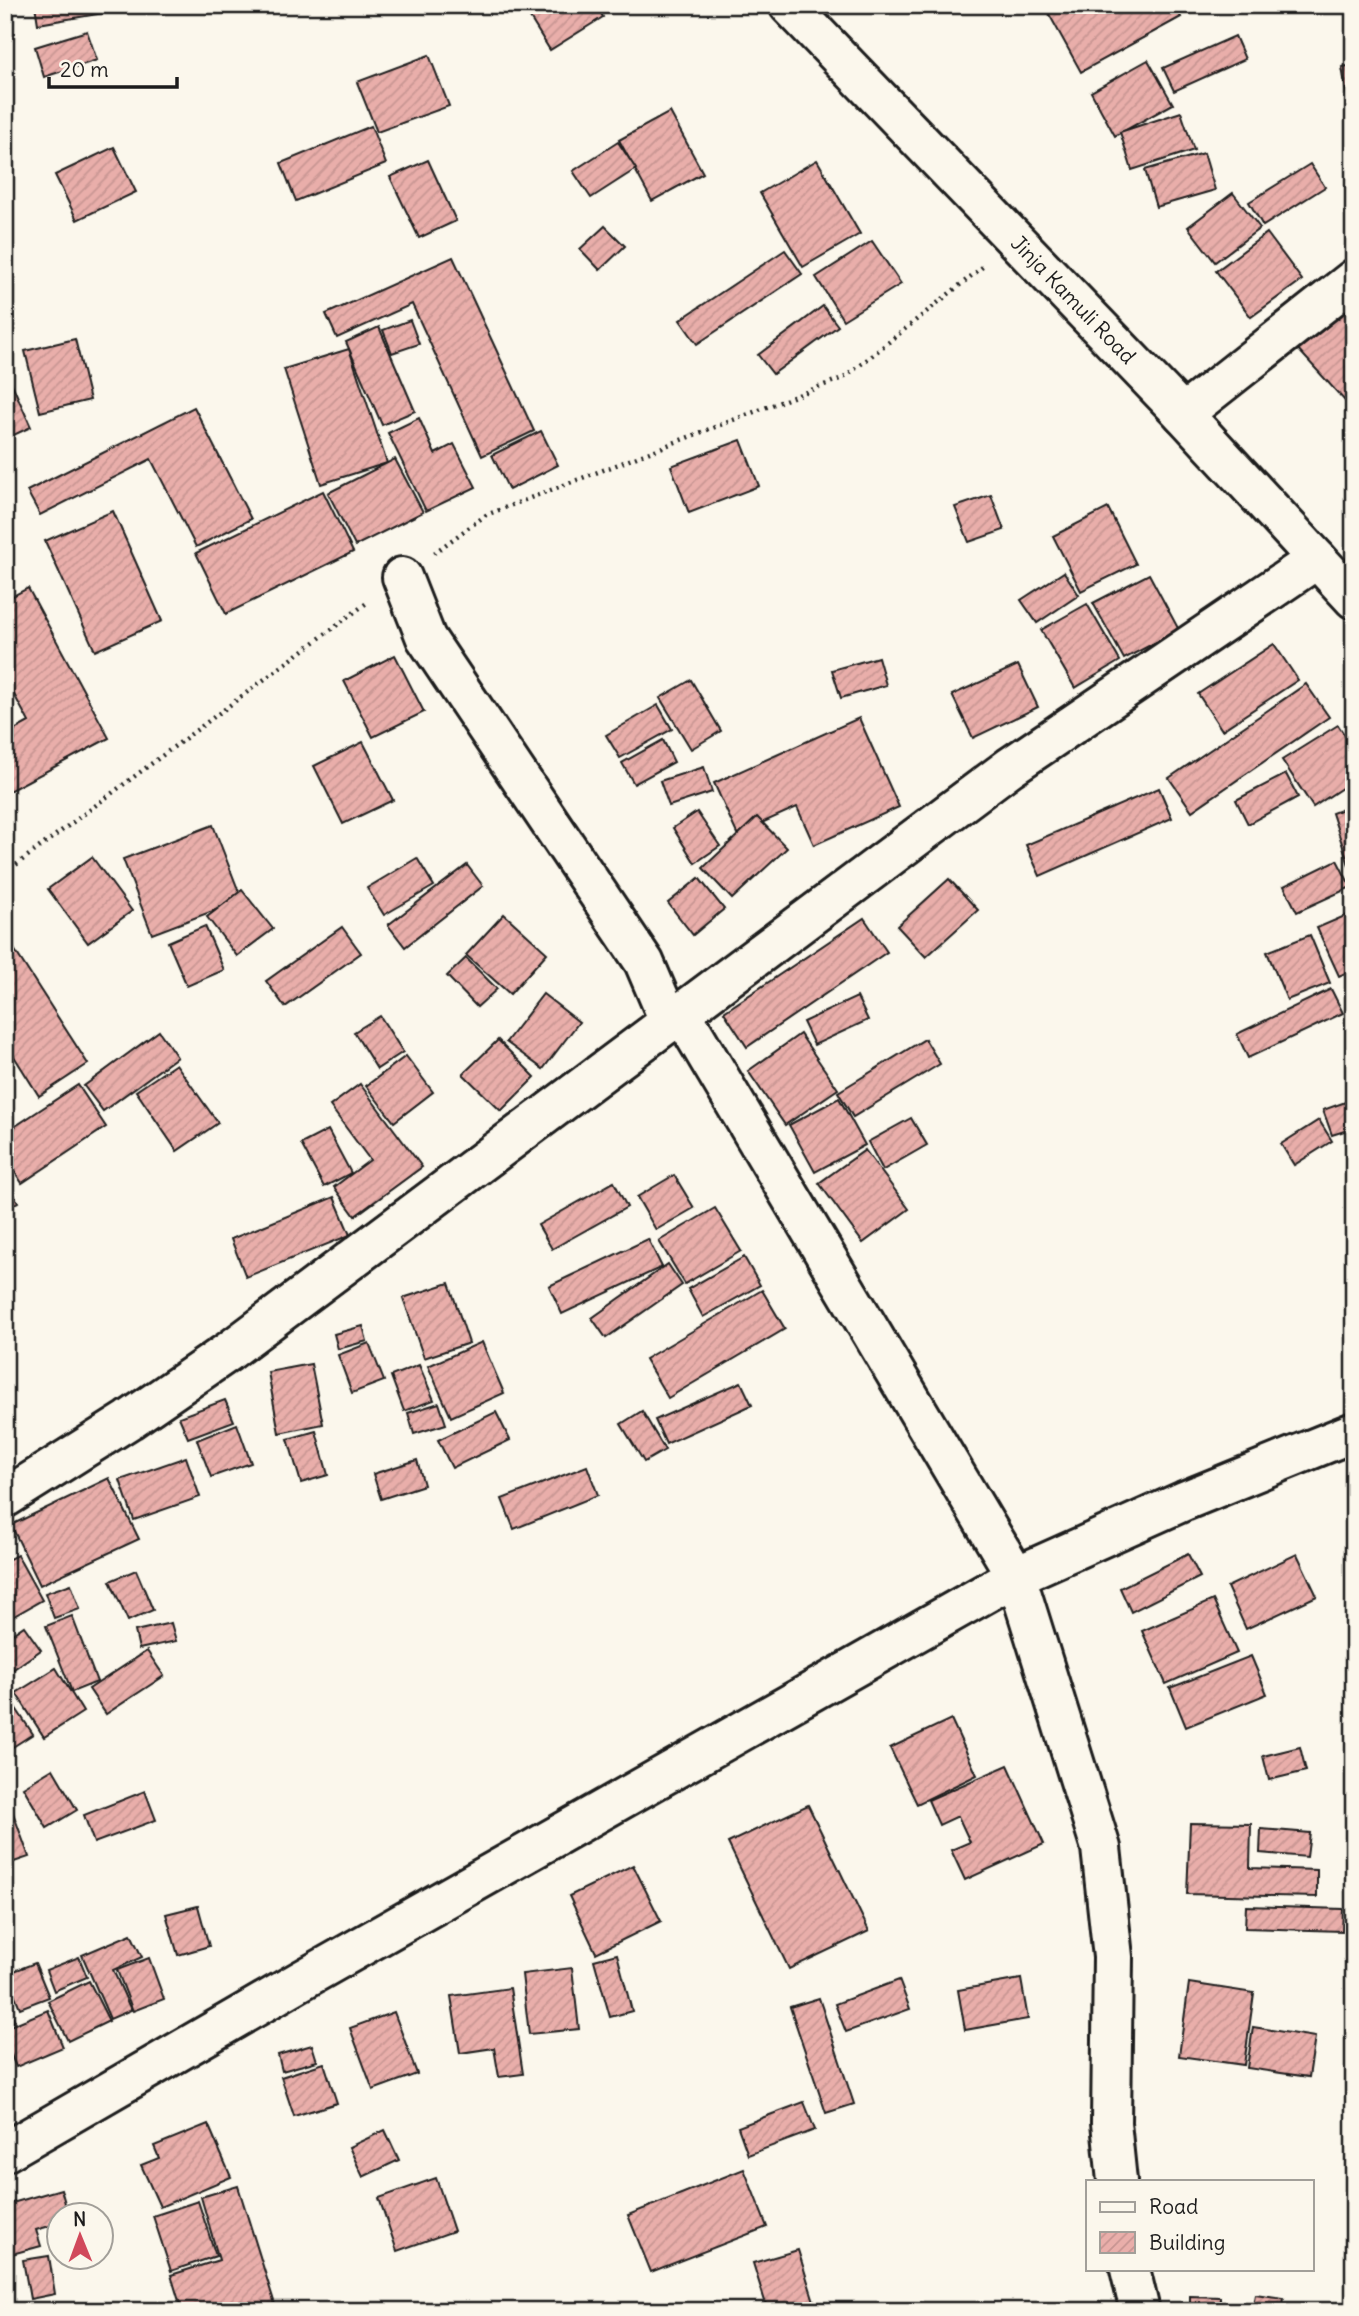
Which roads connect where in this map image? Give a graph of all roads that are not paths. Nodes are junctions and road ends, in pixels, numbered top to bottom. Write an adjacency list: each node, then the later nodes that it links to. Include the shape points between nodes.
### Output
1 (789, 5): 3 (street, Jinja Kamuli Road)
2 (1354, 279): 3 (street)
3 (1183, 414): 4 (street, Jinja Kamuli Road)
4 (1317, 559): 6 (street, Jinja Kamuli Road); 7 (street, via 1010,767)
5 (402, 577): 7 (street, via 426,638 645,962)
6 (1354, 599)
7 (676, 1018): 9 (street, via 228,1352); 10 (street)
8 (1354, 1432): 10 (street)
9 (5, 1498)
10 (1016, 1576): 11 (street); 12 (street, via 1101,1847 1113,1957 1111,2123)
11 (5, 2152)
12 (1117, 2180)
13 (1130, 2270): 14 (street)
14 (1140, 2311)

